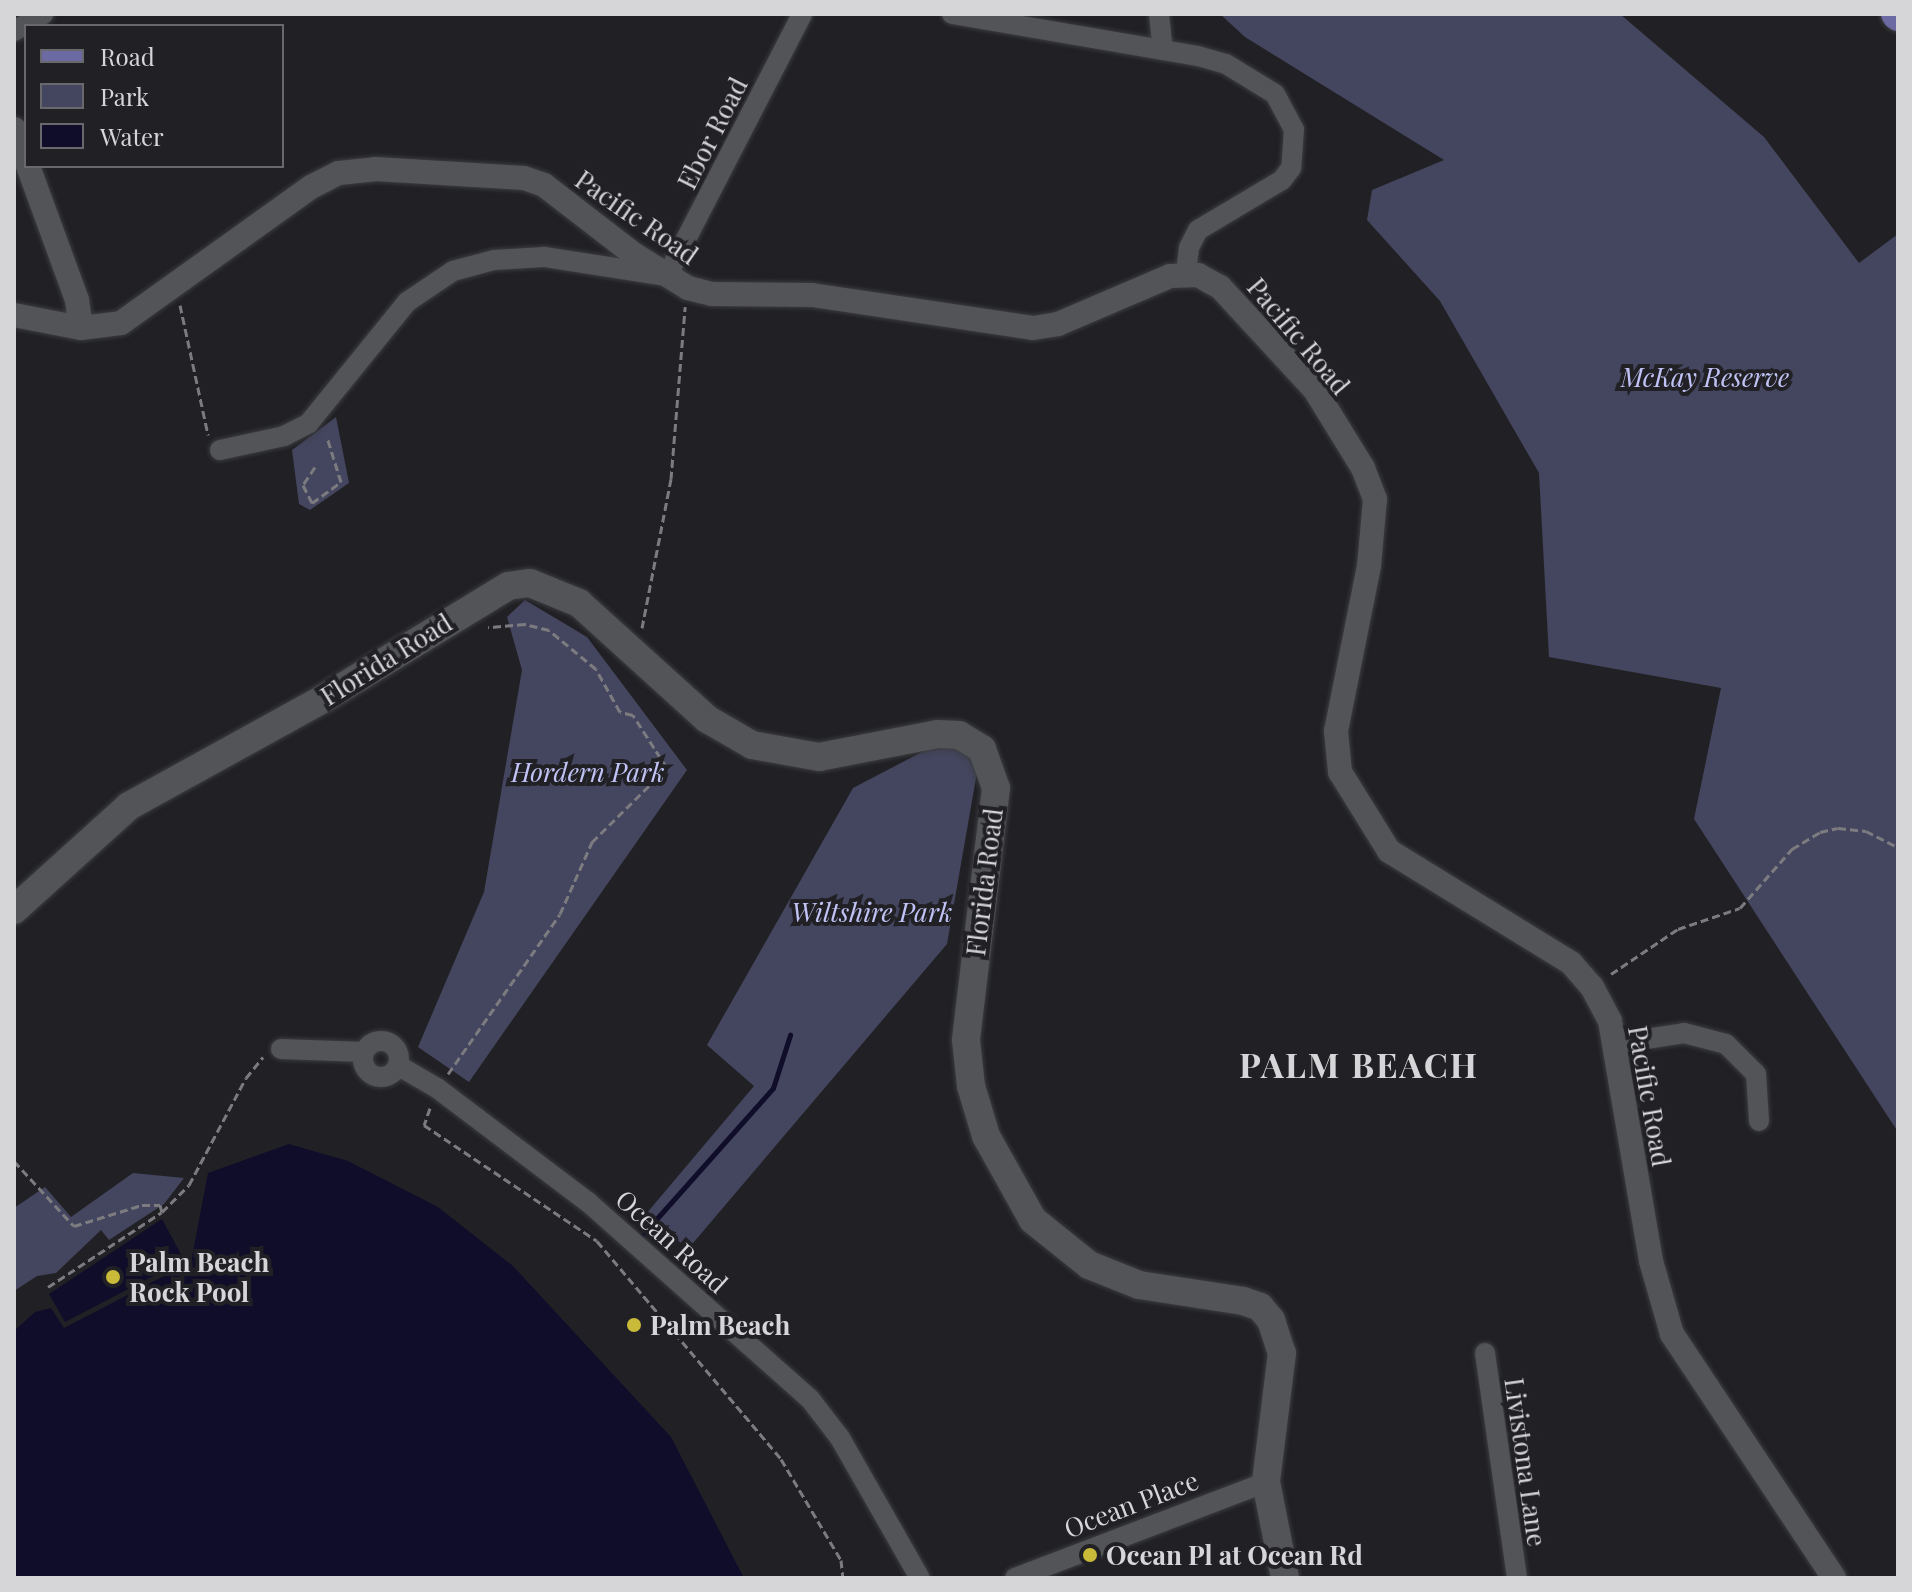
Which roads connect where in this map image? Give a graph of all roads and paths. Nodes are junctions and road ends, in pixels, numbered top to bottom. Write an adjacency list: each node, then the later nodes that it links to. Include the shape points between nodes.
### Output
1 (44, 14): 5 (street)
2 (802, 14): 11 (street, Ebor Road)
3 (952, 14): 6 (street)
4 (1159, 14): 6 (street)
5 (26, 24)
6 (1163, 50): 10 (street, via 1226,64 1255,78 1284,107 1296,145 1282,180 1198,230)
7 (14, 129): 8 (street)
8 (24, 156)
9 (28, 168): 14 (street, via 77,300)
10 (1186, 274): 11 (street, Pacific Road, via 1158,279 1058,324 1033,328 812,295 712,294); 24 (street, Pacific Road, via 1220,287 1315,390 1371,486 1375,514 1369,566 1336,731 1338,763 1350,793 1389,851 1571,963)
11 (678, 282): 12 (street, Pacific Road, via 570,203 524,178 375,169 339,173 318,183); 18 (street, via 544,257 494,260 453,271 407,302 309,423 284,436); 21 (path, via 671,479)
12 (176, 288): 14 (street, Pacific Road, via 132,319); 18 (path, via 208,434)
13 (14, 315): 14 (street, Pacific Road)
14 (81, 328)
15 (326, 428): 16 (path)
16 (327, 437): 17 (path); 19 (path, via 341,482 312,503 303,485)
17 (326, 443)
18 (220, 450)
19 (315, 467)
20 (473, 628): 27 (path, via 525,624 549,630 596,669 620,712 633,715 667,768 592,842 560,914)
21 (637, 655): 23 (main road, Florida Road, via 561,592 530,583 508,586 323,699 129,806); 33 (main road, Florida Road, via 707,719 752,745 819,757 938,734 959,735 982,749 996,788 994,829 966,1040 971,1086 986,1136 1033,1220 1089,1265 1139,1285 1243,1301 1260,1307 1271,1320 1282,1353)
22 (1898, 847): 24 (path, via 1866,831 1820,832 1792,849 1740,908 1678,929)
23 (14, 910)
24 (1592, 987): 25 (street, Pacific Road, via 1610,1021)
25 (1614, 1044): 28 (street, via 1684,1033 1726,1044 1756,1074); 39 (street, Pacific Road, via 1651,1261 1672,1334)
26 (281, 1049): 27 (street, Ocean Road, via 364,1052 364,1066 374,1077 389,1076 399,1066); 30 (path, via 264,1057 246,1078 189,1185)
27 (437, 1088): 34 (path, via 424,1125 597,1241 781,1459 841,1560); 35 (street, Ocean Road, via 599,1210 810,1399 840,1438)
28 (1759, 1121)
29 (14, 1161): 30 (path, via 74,1226 142,1205 160,1205)
30 (162, 1212): 31 (path)
31 (48, 1287)
32 (1485, 1353): 38 (street, Livistona Lane)
33 (1266, 1482): 36 (street, Ocean Place); 37 (main road, Florida Road)
34 (843, 1578)
35 (920, 1578)
36 (1015, 1578)
37 (1285, 1578)
38 (1517, 1578)
39 (1834, 1578)

